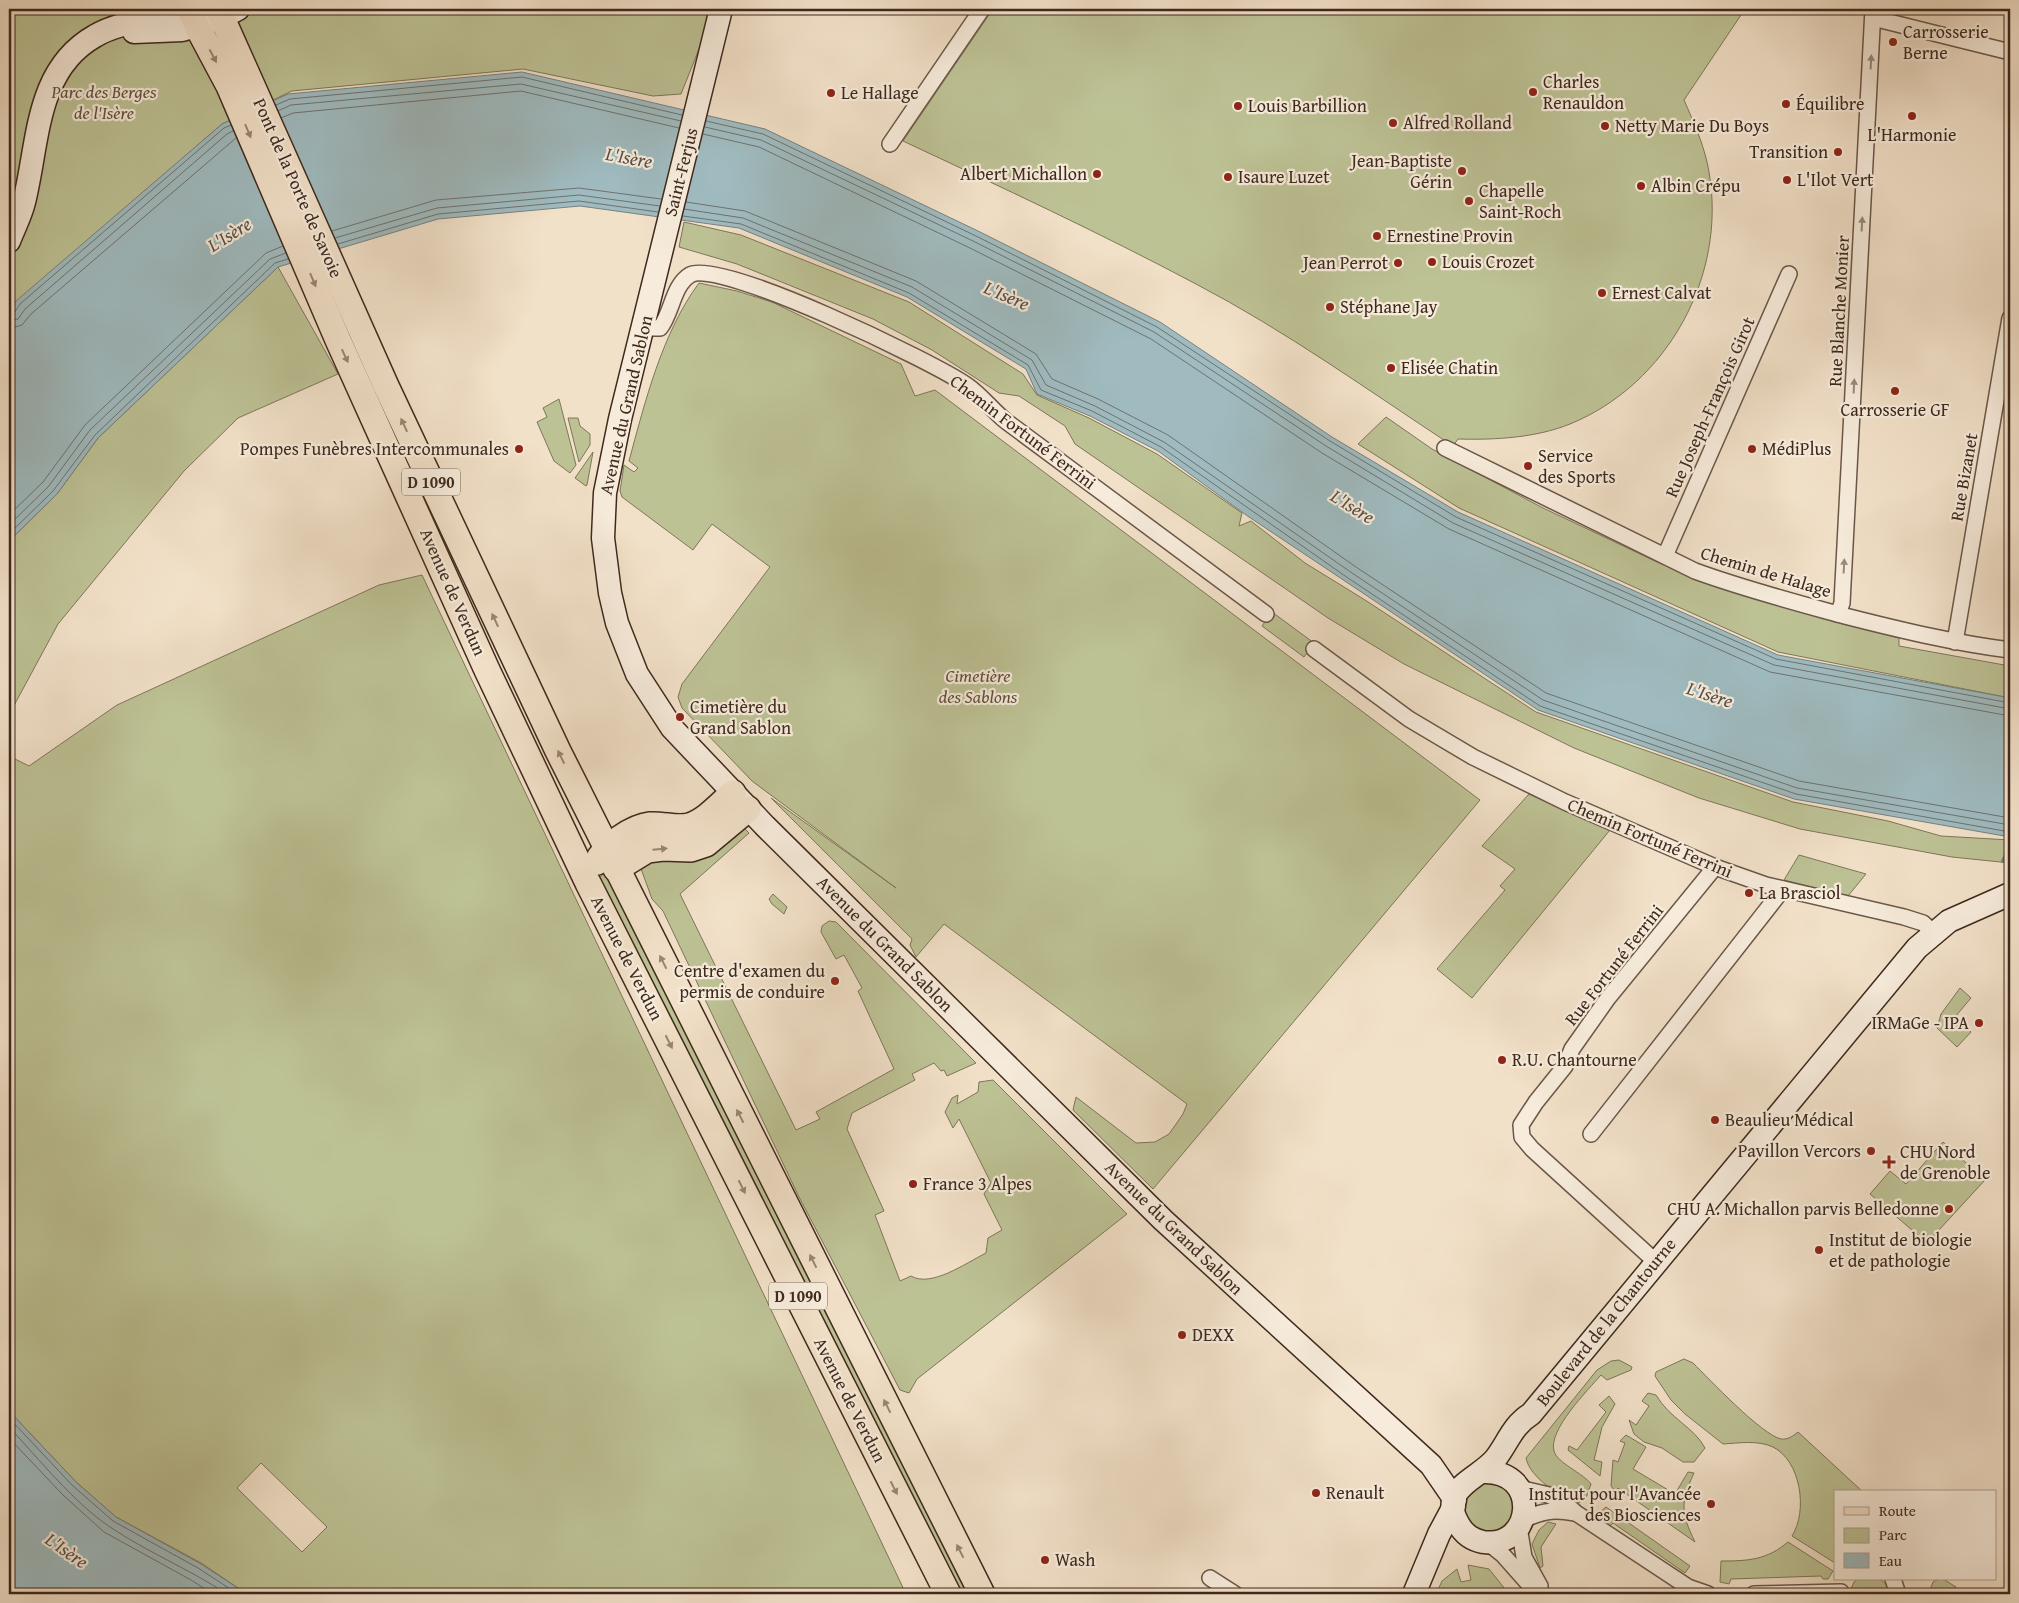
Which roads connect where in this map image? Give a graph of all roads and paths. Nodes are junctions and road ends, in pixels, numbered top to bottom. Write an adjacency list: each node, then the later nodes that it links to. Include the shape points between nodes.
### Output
1 (721, 9): 11 (street, Saint-Ferjus)
2 (982, 9): 8 (street)
3 (226, 12): 4 (street); 7 (main road, D 1090)
4 (191, 14): 7 (main road, D 1090, one-way to 7); 9 (street, via 171,32 96,35 74,50 55,74 44,102 24,204)
5 (1873, 14): 6 (street); 18 (street, Rue Blanche Monier, one-way to 5, via 1842,603)
6 (2010, 52)
7 (239, 81): 12 (main road, Pont de la Porte de Savoie / D 1090)
8 (890, 144)
9 (9, 241)
10 (1789, 274): 16 (street, Rue Joseph-François Girot)
11 (651, 298): 14 (street, Avenue du Grand Sablon)
12 (337, 306): 22 (main road, Avenue de Verdun / D 1090, one-way to 22); 24 (main road, Avenue de Verdun / D 1090, one-way to 12, via 512,655)
13 (2010, 322): 19 (street, Rue Bizanet)
14 (643, 328): 17 (street, Chemin Fortuné Ferrini, via 660,328 681,285 689,275 701,271 782,296 867,333 969,386 1003,419); 23 (street, Avenue du Grand Sablon, via 605,493 603,538 610,593 617,623 637,674 672,728)
15 (1445, 448): 16 (street, Chemin de Halage)
16 (1665, 556): 18 (street, Chemin de Halage, via 1743,588)
17 (1266, 614)
18 (1838, 614): 19 (street, Chemin de Halage)
19 (1955, 642): 21 (street, Chemin de Halage)
20 (1314, 649): 25 (street, Chemin Fortuné Ferrini, via 1409,719 1473,757 1565,802)
21 (2010, 650)
22 (506, 708): 24 (main road, via 546,764 589,846); 26 (main road, Avenue de Verdun / D 1090)
23 (740, 801): 24 (main road, via 689,826 649,826); 33 (street, Avenue du Grand Sablon, via 1163,1220)
24 (607, 858): 26 (main road); 46 (main road, Avenue de Verdun / D 1090, one-way to 24)
25 (1715, 867): 27 (street, Chemin Fortuné Ferrini); 31 (street, Rue Fortuné Ferrini, via 1608,998 1572,1049 1565,1066 1521,1125 1522,1137 1532,1149)
26 (588, 882): 45 (main road, Avenue de Verdun / D 1090, one-way to 45)
27 (1783, 889): 29 (street, Chemin Fortuné Ferrini, via 1904,917 1923,923); 30 (street)
28 (2010, 894): 29 (street, via 1960,916)
29 (1934, 932): 31 (street, Boulevard de la Chantourne, via 1901,966)
30 (1591, 1134)
31 (1656, 1262): 32 (street, Boulevard de la Chantourne)
32 (1531, 1414): 34 (street, Boulevard de la Chantourne, via 1522,1419 1496,1457); 35 (street, Boulevard de la Chantourne, via 1515,1445 1511,1470)
33 (1431, 1465): 34 (street, Avenue du Grand Sablon, via 1446,1471); 36 (street, Avenue du Grand Sablon)
34 (1476, 1474): 35 (street, via 1493,1472); 36 (street, via 1459,1488)
35 (1516, 1484): 37 (street, via 1554,1498); 38 (street, via 1525,1507)
36 (1454, 1503): 39 (street, via 1458,1524); 41 (street)
37 (1576, 1513): 38 (street, via 1539,1512); 50 (street, via 1688,1586)
38 (1520, 1524): 40 (street, via 1502,1540); 49 (street, via 1524,1557)
39 (1464, 1532): 40 (street); 41 (street, via 1450,1537)
40 (1488, 1543): 49 (street, via 1535,1591)
41 (1428, 1562): 48 (street)
42 (1210, 1578): 47 (street)
43 (1893, 1580): 52 (street)
44 (1843, 1589): 51 (street)
45 (948, 1594)
46 (982, 1594)
47 (1235, 1594)
48 (1414, 1594)
49 (1542, 1594)
50 (1708, 1594)
51 (1754, 1594)
52 (1898, 1594)

